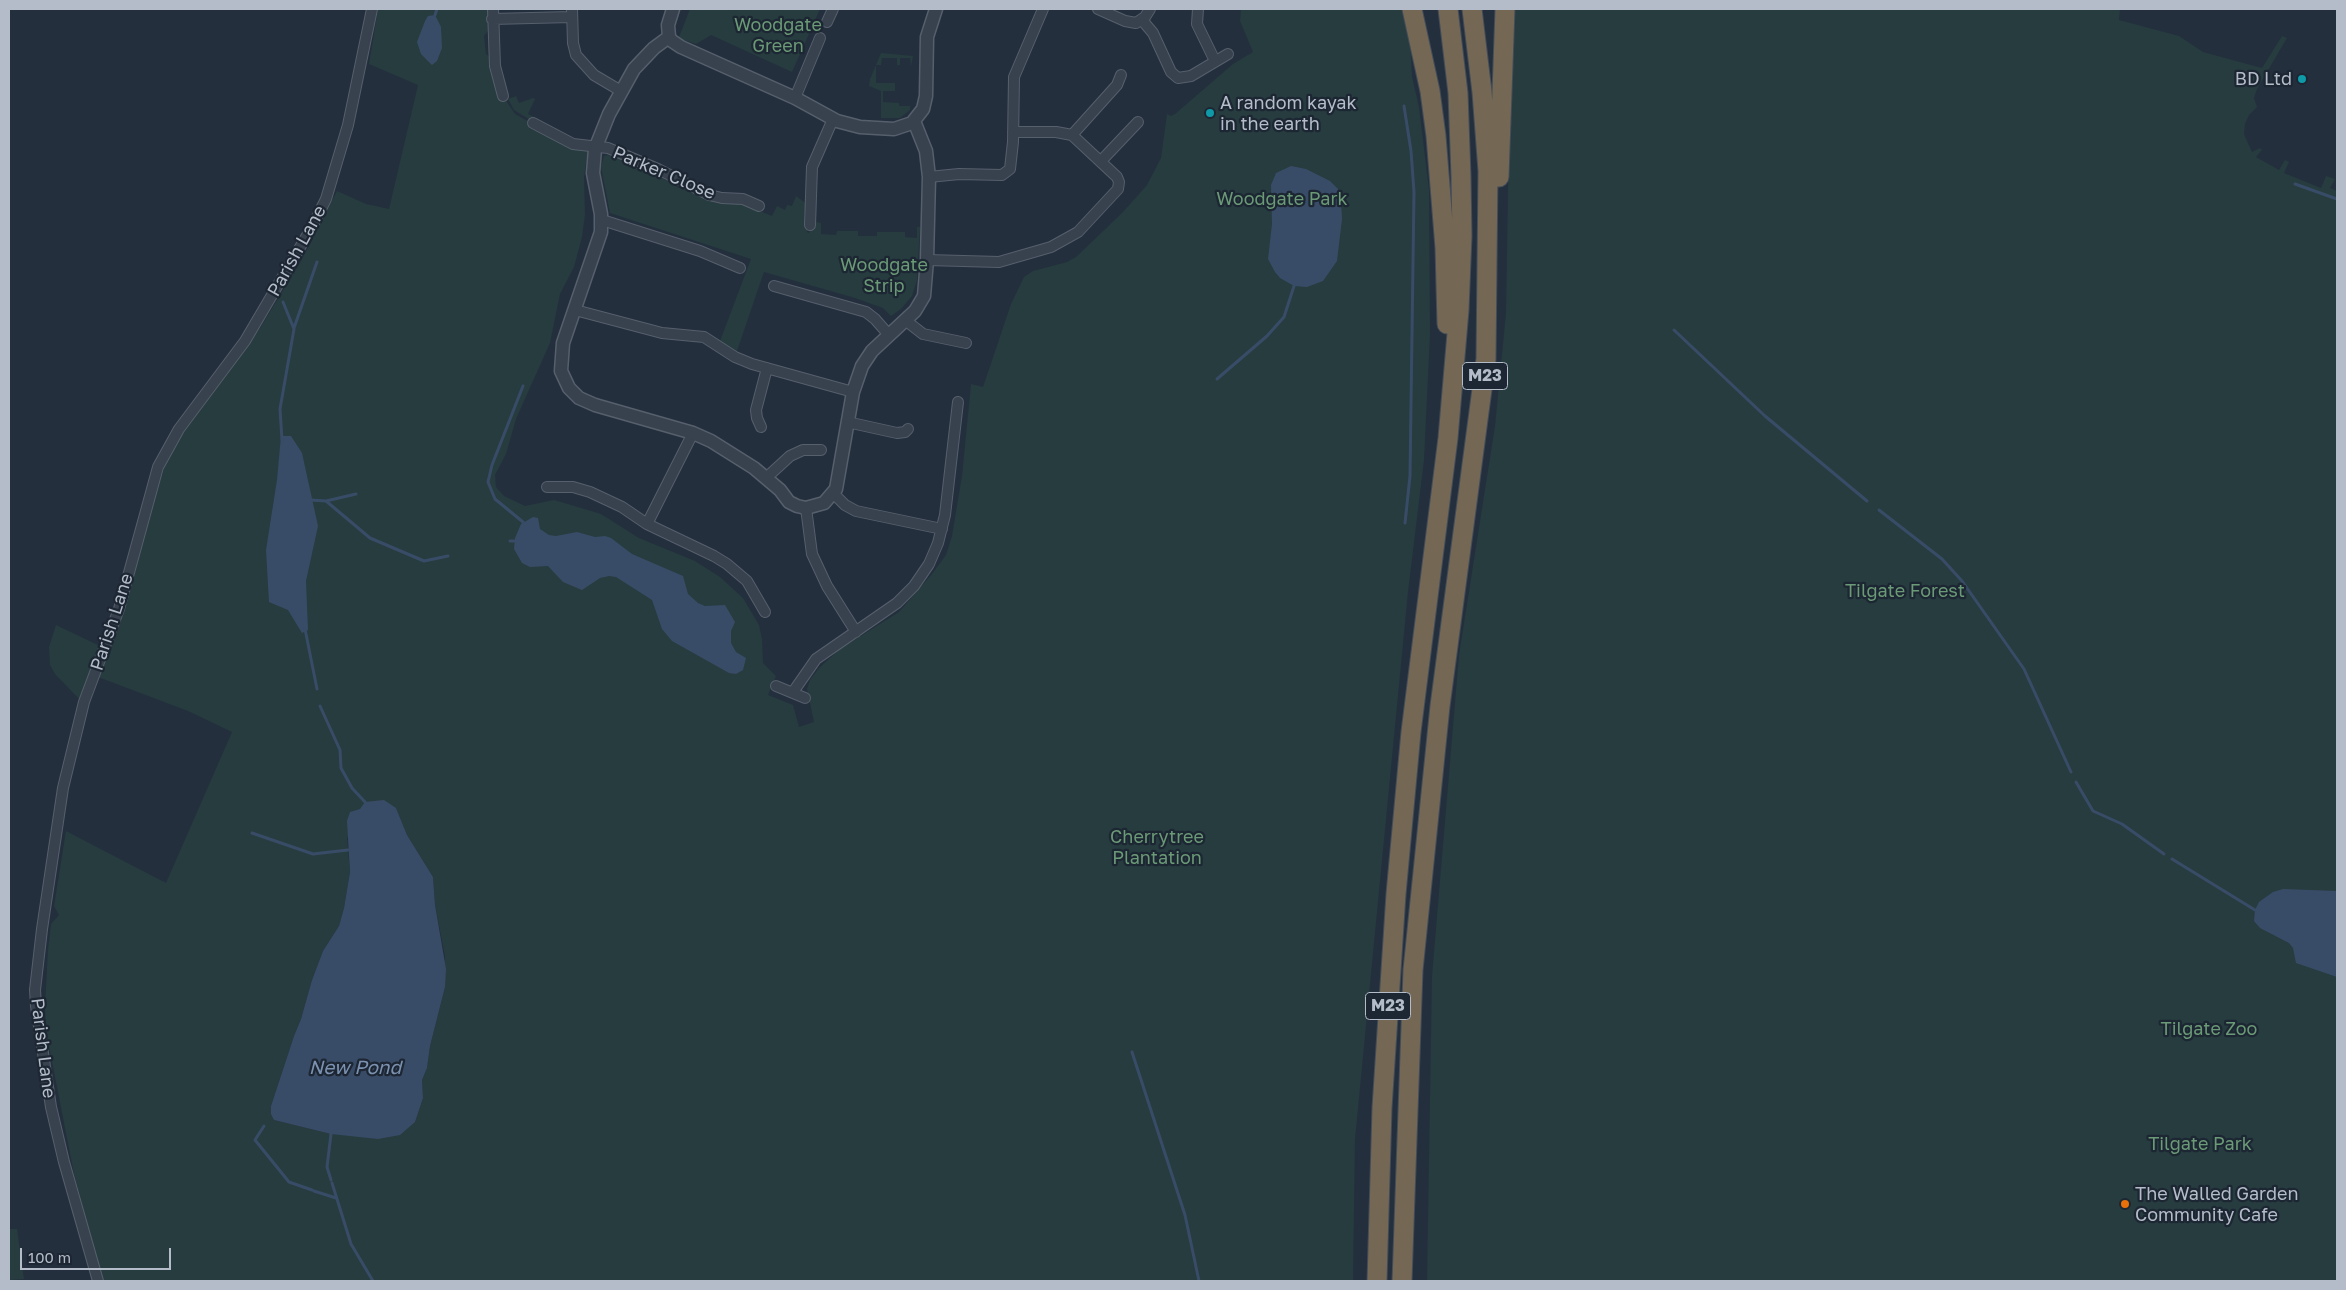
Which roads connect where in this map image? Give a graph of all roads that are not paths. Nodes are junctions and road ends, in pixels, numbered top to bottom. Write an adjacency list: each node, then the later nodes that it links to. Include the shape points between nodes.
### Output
1 (372, 9): 65 (street, Parish Lane, via 352,109 326,199 245,341 179,429 158,467 119,610 84,702 63,788 42,929 36,1006 51,1107)
2 (673, 9): 17 (street, via 668,25)
3 (833, 9): 16 (street)
4 (936, 9): 26 (street, via 927,37 925,104)
5 (1043, 9): 29 (street, via 1014,77)
6 (1098, 9): 15 (street, via 1125,21)
7 (1150, 9): 15 (street)
8 (1198, 9): 20 (street, via 1197,24)
9 (1412, 9): 52 (highway, M23, via 1430,91 1439,162 1447,296)
10 (1448, 9): 52 (highway, M23, via 1458,94 1462,236 1460,310)
11 (1472, 9): 44 (highway, M23, via 1488,162)
12 (1505, 9): 44 (highway, M23, via 1502,121)
13 (572, 13): 14 (street); 22 (street, via 576,55 594,75)
14 (492, 14): 23 (street, via 495,66)
15 (1142, 20): 20 (street, via 1153,33 1175,76 1186,78)
16 (827, 22)
17 (669, 37): 22 (street, via 643,58); 24 (street, via 681,46)
18 (820, 38): 24 (street)
19 (1228, 54): 20 (street)
20 (1215, 62)
21 (1121, 75): 30 (street, via 1117,85)
22 (621, 91): 31 (street)
23 (503, 96)
24 (795, 98): 25 (street)
25 (833, 119): 26 (street, via 850,125 894,129); 36 (street, via 812,167)
26 (914, 121): 33 (street, via 926,151)
27 (1138, 122): 32 (street)
28 (533, 123): 31 (street, Parker Close, via 573,144)
29 (1013, 132): 30 (street); 33 (street, via 1012,162 1006,173)
30 (1072, 135): 32 (street)
31 (597, 146): 34 (street, Parker Close, via 658,169 709,194 743,199); 35 (street, via 592,174)
32 (1100, 161): 37 (street, via 1118,179 1118,189 1084,226 1061,244 999,262)
33 (930, 178): 37 (street)
34 (759, 206)
35 (602, 220): 38 (street, via 700,251); 40 (street)
36 (810, 225)
37 (927, 260): 41 (street, via 924,296)
38 (740, 268)
39 (774, 286): 42 (street, via 866,312)
40 (575, 310): 45 (street, via 662,333 704,337 735,357); 51 (street, via 560,360 564,380 572,392 590,404)
41 (905, 320): 42 (street); 43 (street, via 923,334)
42 (889, 335): 46 (street, via 867,357)
43 (966, 343)
44 (1486, 359): 67 (highway, M23, via 1440,706 1413,970)
45 (767, 368): 46 (street); 49 (street, via 756,410)
46 (853, 392): 48 (street)
47 (958, 402): 59 (street)
48 (847, 422): 50 (street, via 897,433); 56 (street, via 840,476)
49 (761, 427)
50 (908, 428)
51 (696, 434): 54 (street, via 727,449); 58 (street)
52 (1448, 438): 66 (highway, M23, via 1411,732 1396,894 1382,1108)
53 (821, 450): 54 (street, via 803,450 790,456)
54 (766, 478): 57 (street, via 789,502)
55 (547, 487): 58 (street, via 573,487 590,492 622,507)
56 (833, 493): 57 (street, via 824,503); 59 (street, via 856,512)
57 (806, 508): 61 (street, via 812,554)
58 (647, 524): 60 (street, via 732,568 747,581)
59 (942, 529): 61 (street, via 929,564 910,590 889,610)
60 (766, 612)
61 (856, 632): 63 (street, via 816,660)
62 (776, 686): 63 (street)
63 (793, 692): 64 (street)
64 (805, 698)
65 (98, 1281)
66 (1377, 1281)
67 (1402, 1281)

